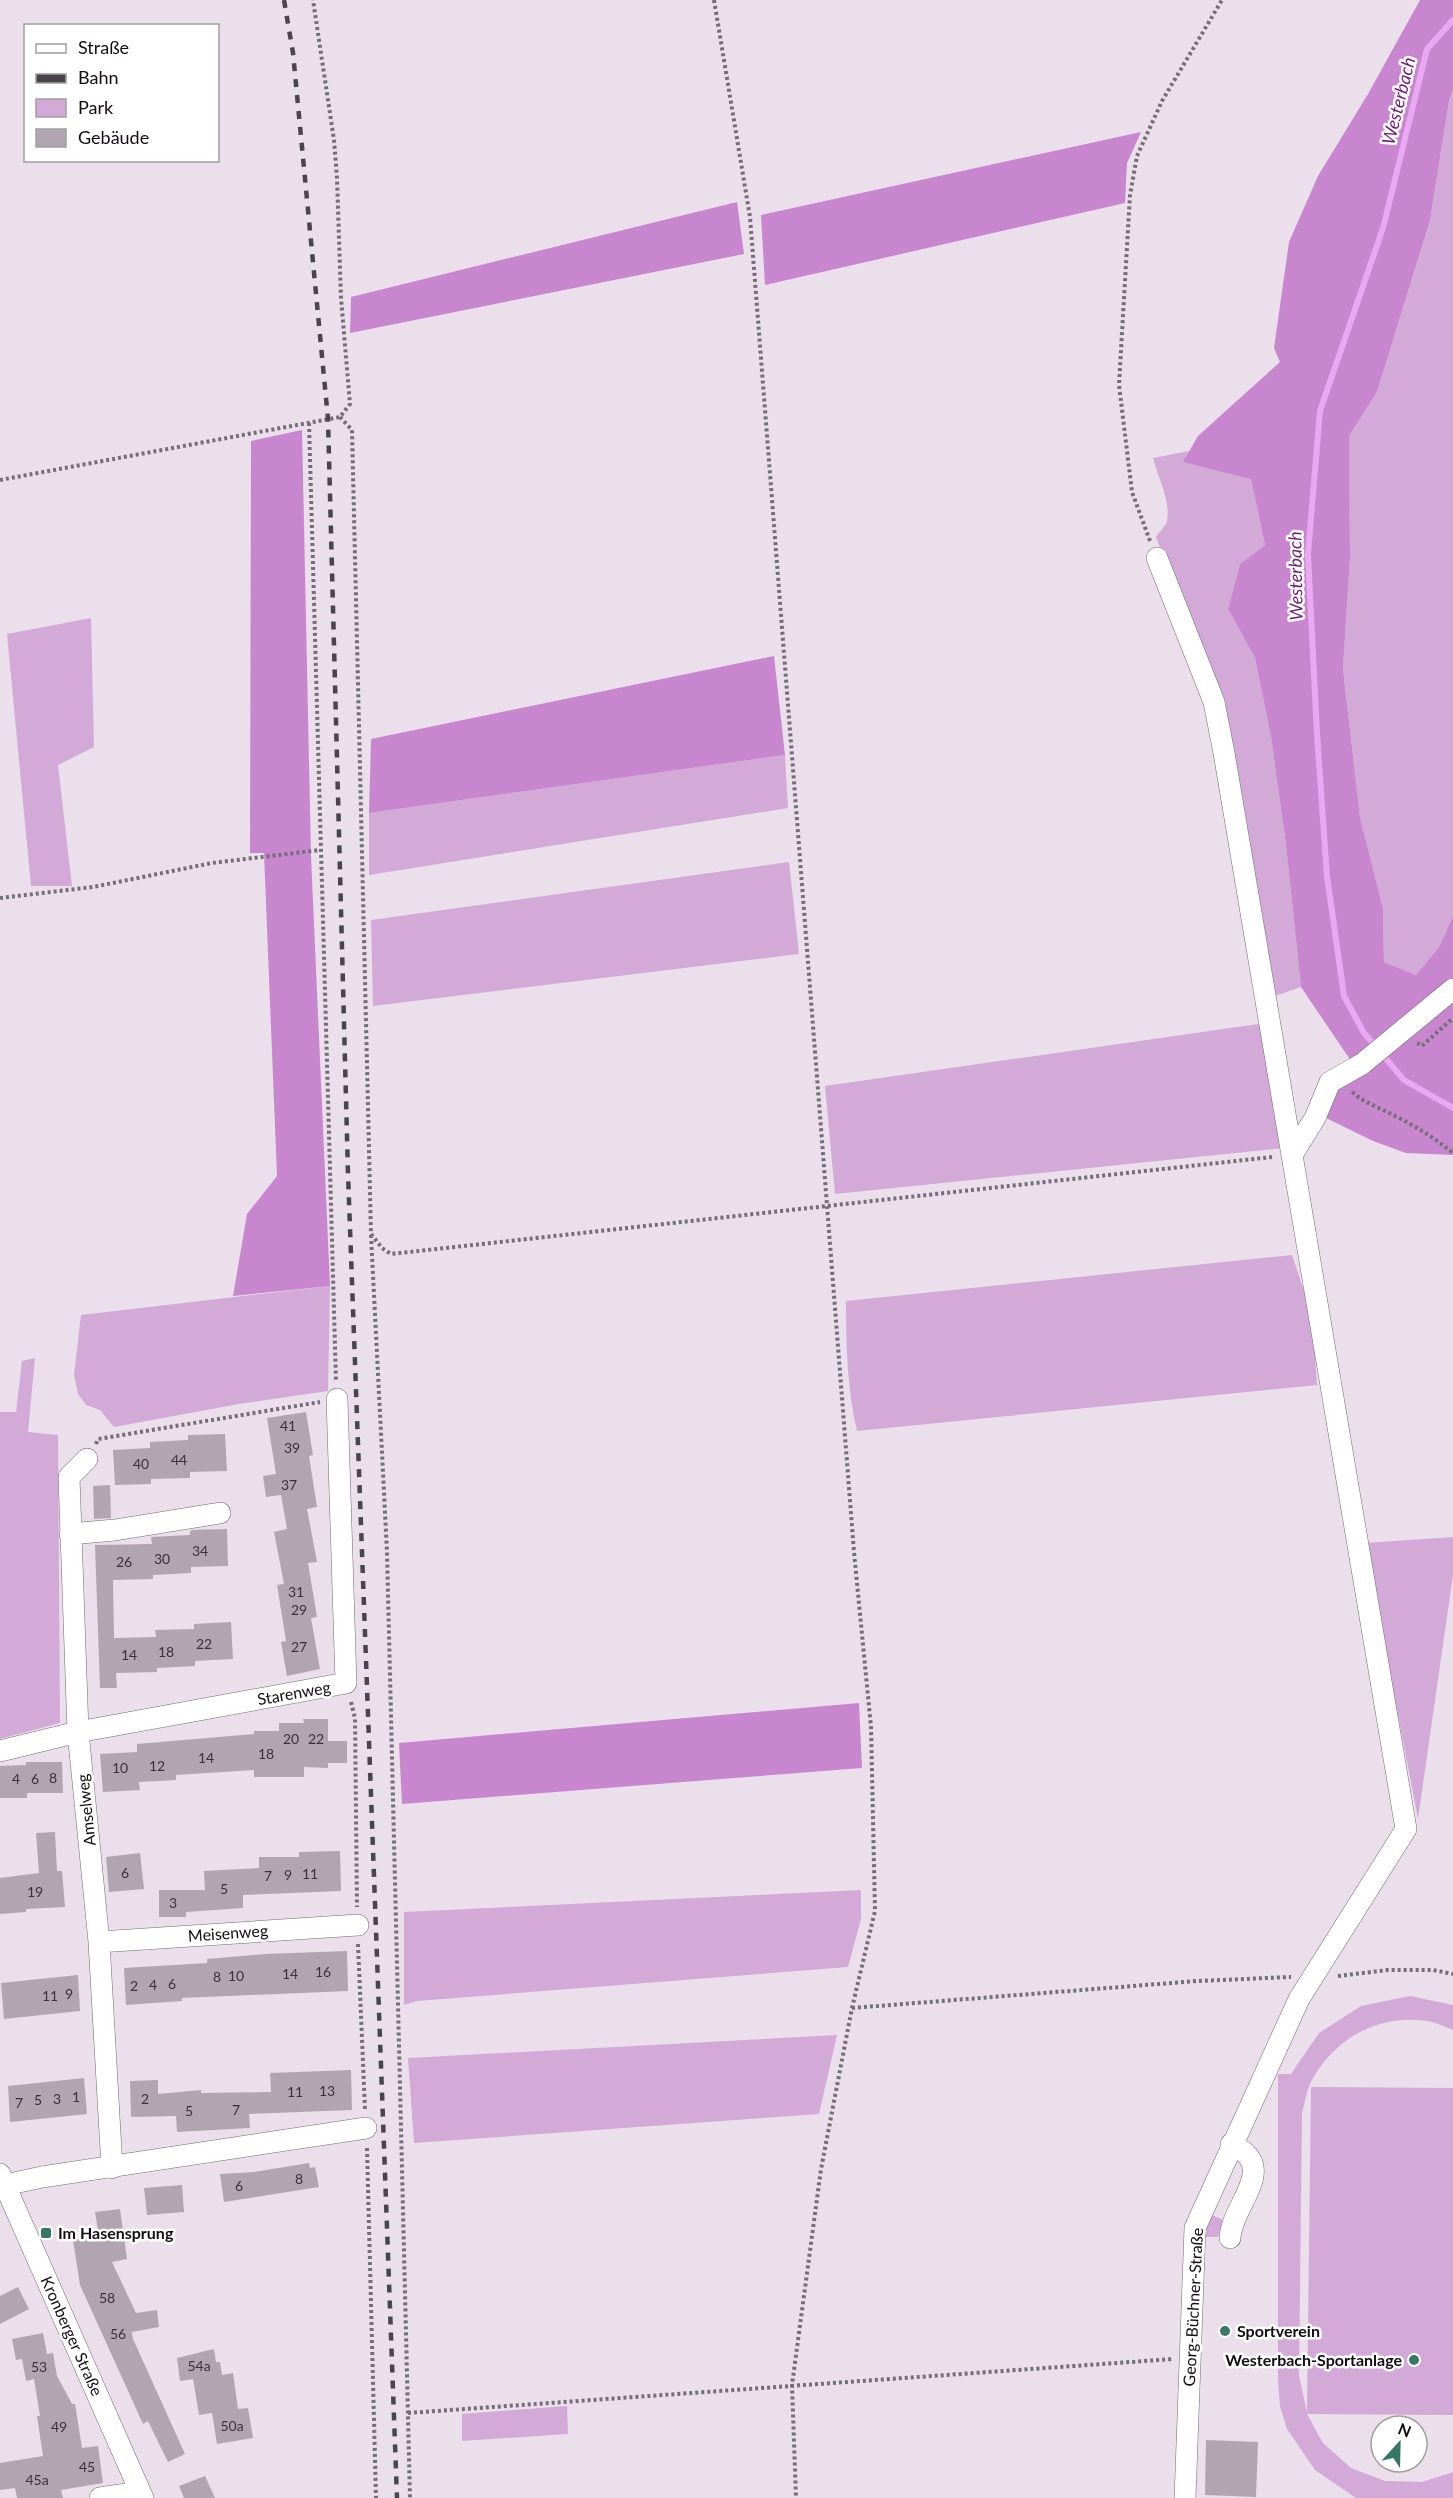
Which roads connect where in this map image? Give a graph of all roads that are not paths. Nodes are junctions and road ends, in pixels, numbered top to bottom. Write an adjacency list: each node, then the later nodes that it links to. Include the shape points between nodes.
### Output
1 (1157, 558): 3 (street, Georg-Büchner-Straße, via 1214,702)
2 (1453, 989): 3 (street, via 1362,1064 1330,1082 1315,1118)
3 (1292, 1155): 13 (street, Georg-Büchner-Straße, via 1406,1829 1299,1999)
4 (337, 1400): 8 (street, Starenweg, via 346,1683)
5 (87, 1459): 7 (street, Amselweg, via 69,1477)
6 (220, 1513): 7 (street)
7 (70, 1534): 8 (street, Amselweg)
8 (78, 1732): 9 (street, Starenweg); 11 (street, Amselweg)
9 (0, 1751)
10 (357, 1925): 11 (street, Meisenweg)
11 (99, 1942): 14 (street, Amselweg)
12 (366, 2128): 14 (street)
13 (1236, 2134): 16 (street, via 1254,2167 1254,2178 1233,2222); 19 (street, Georg-Büchner-Straße, via 1195,2228)
14 (112, 2168): 15 (street)
15 (2, 2179): 17 (street, Kronberger Straße)
16 (1230, 2238)
17 (141, 2495): 18 (street)
18 (100, 2498)
19 (1185, 2498)

